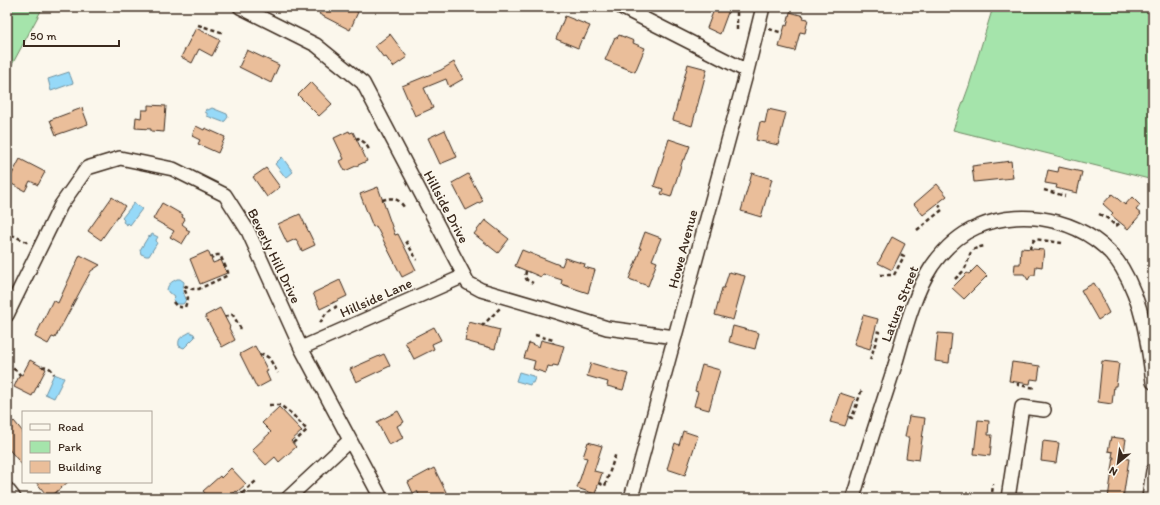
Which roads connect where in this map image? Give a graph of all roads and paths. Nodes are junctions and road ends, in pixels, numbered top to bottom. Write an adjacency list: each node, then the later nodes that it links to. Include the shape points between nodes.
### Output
1 (240, 7): 30 (street, Hillside Drive, via 316,45 363,83)
2 (621, 7): 8 (street)
3 (737, 7): 6 (path)
4 (762, 7): 8 (street, Howe Avenue)
5 (198, 25): 7 (path)
6 (737, 30)
7 (224, 33)
8 (747, 71): 43 (street, Howe Avenue)
9 (356, 139): 10 (path, via 365,142)
10 (370, 151)
11 (1044, 190): 12 (path)
12 (1065, 196)
13 (382, 200): 15 (path, via 399,200)
14 (939, 205): 18 (path, via 942,210)
15 (404, 207)
16 (1099, 214): 17 (path, via 1116,226)
17 (1120, 223)
18 (917, 230)
19 (7, 241): 21 (path, via 12,234)
20 (406, 241): 27 (path)
21 (29, 243)
22 (1062, 243): 24 (path, via 1035,239)
23 (985, 246): 31 (path, via 978,247 970,254 964,270)
24 (1030, 249)
25 (900, 254): 29 (path, via 904,256 894,276)
26 (211, 258): 33 (path, via 220,255 228,275 199,289 186,286 184,291 188,298 185,307 180,308)
27 (417, 260)
28 (526, 271): 32 (path, via 527,280)
29 (880, 275)
30 (464, 276): 43 (street, Hillside Drive, via 468,283 481,290 607,328); 45 (street, Hillside Lane)
31 (955, 279)
32 (534, 283)
33 (173, 302)
34 (333, 302): 38 (path, via 336,307 326,313)
35 (501, 308): 39 (path)
36 (7, 315): 45 (street, Beverly Hill Drive, via 61,205 87,168 120,158 174,169 225,195 248,232)
37 (225, 317): 40 (path, via 233,315)
38 (320, 323)
39 (482, 326)
40 (240, 329)
41 (875, 331): 47 (path, via 879,332)
42 (535, 335): 44 (path, via 553,340)
43 (675, 337): 72 (street, Howe Avenue)
44 (553, 343)
45 (301, 348): 60 (street, Beverly Hill Drive)
46 (260, 356): 50 (path, via 263,354 269,358)
47 (870, 360)
48 (7, 364): 52 (path)
49 (42, 367): 51 (path, via 48,367)
50 (278, 373)
51 (54, 374)
52 (20, 375)
53 (1153, 382): 73 (street, Latura Street, via 1141,310 1122,268 1109,251 1081,231 1038,218 1012,218 976,227 956,240 938,257 924,280 907,324)
54 (1018, 383): 55 (path, via 1018,386)
55 (1036, 388)
56 (862, 389): 59 (path, via 852,418)
57 (269, 405): 61 (path, via 280,404 307,430)
58 (1044, 410): 75 (street, via 1022,407)
59 (848, 417)
60 (350, 440): 70 (street); 71 (street, Beverly Hill Drive)
61 (293, 443)
62 (616, 453): 65 (path, via 605,486)
63 (1153, 471): 76 (street)
64 (256, 481): 69 (path)
65 (599, 483)
66 (993, 484): 74 (path)
67 (7, 490): 68 (street)
68 (14, 498)
69 (237, 498)
70 (288, 498)
71 (381, 498)
72 (631, 498)
73 (853, 498)
74 (989, 498)
75 (1008, 498)
76 (1149, 498)

